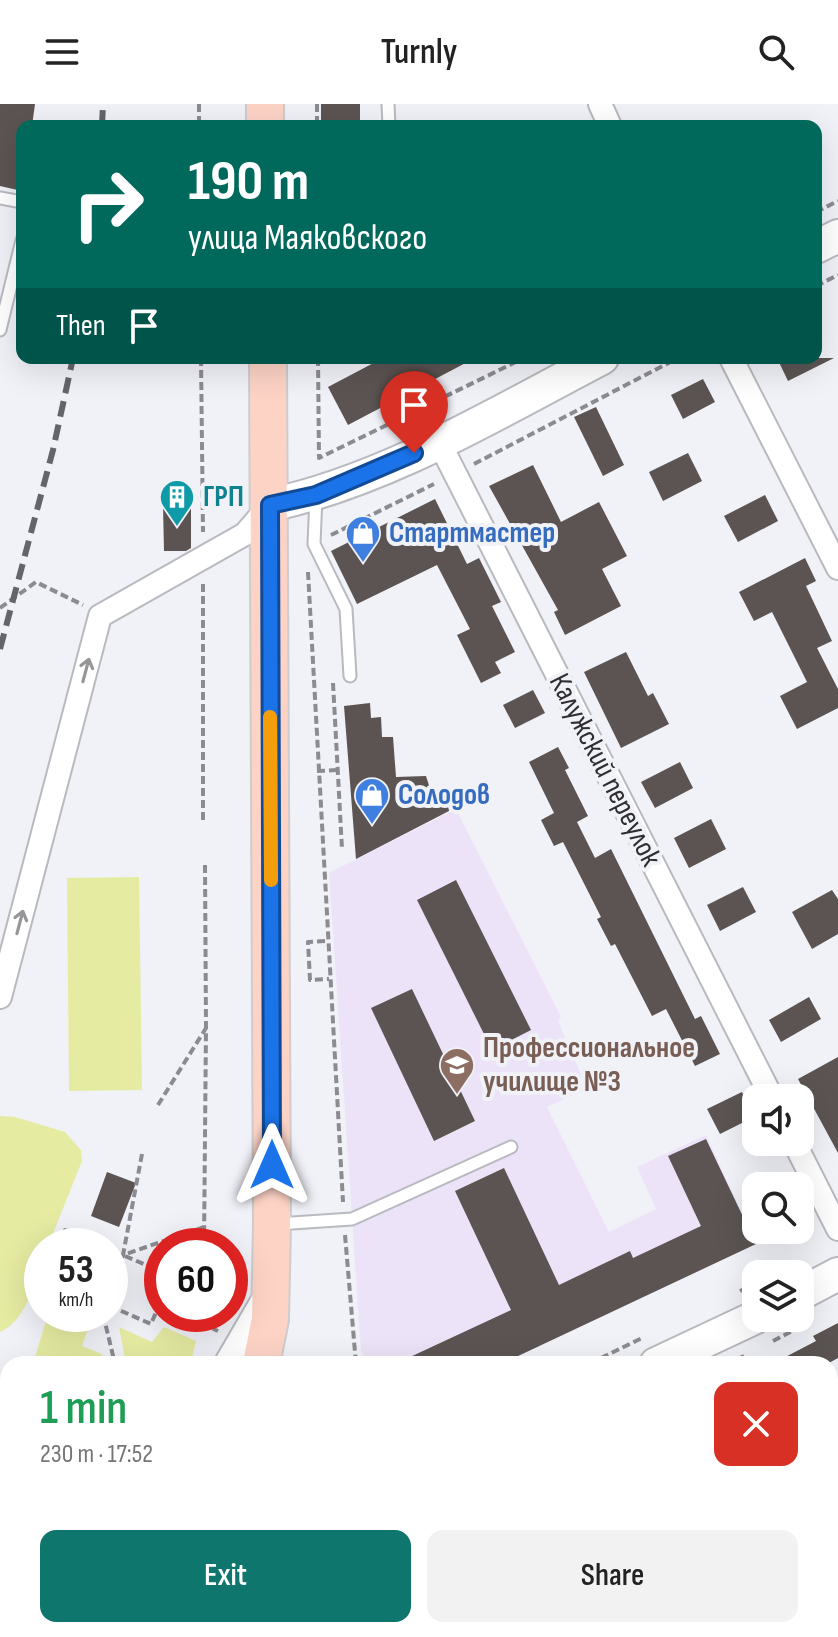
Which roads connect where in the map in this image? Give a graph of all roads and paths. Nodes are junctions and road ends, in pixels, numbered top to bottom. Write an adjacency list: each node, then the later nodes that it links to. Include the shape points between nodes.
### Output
1 (16, 265): 2 (lane)
2 (0, 330)
3 (201, 364): 15 (path)
4 (268, 364): 13 (main road)
5 (318, 364): 6 (path, via 319,458)
6 (512, 364)
7 (590, 364): 10 (street)
8 (666, 364): 11 (path)
9 (734, 364): 16 (street)
10 (439, 442): 11 (street, Калужский переулок); 12 (street)
11 (455, 474): 14 (path); 30 (street, Калужский переулок)
12 (316, 495): 13 (street); 14 (lane)
13 (270, 505): 15 (street, via 245,534); 36 (main road)
14 (314, 544): 19 (lane, via 346,609); 22 (path, via 307,546)
15 (203, 558): 18 (street); 23 (path)
16 (838, 568)
17 (0, 608): 18 (path, via 36,582)
18 (100, 616): 28 (street, one-way to 18)
19 (350, 676)
20 (334, 704): 21 (path)
21 (339, 770): 22 (path); 24 (path)
22 (317, 771): 26 (path)
23 (203, 822)
24 (342, 849)
25 (205, 865): 29 (path)
26 (326, 941): 27 (path); 27 (path, via 308,942 310,980)
27 (329, 979): 35 (path)
28 (0, 997)
29 (206, 1028): 31 (path); 37 (path)
30 (765, 1084)
31 (158, 1105)
32 (511, 1147): 35 (lane)
33 (142, 1154): 38 (path)
34 (801, 1156): 39 (street)
35 (344, 1219): 36 (lane); 51 (path)
36 (272, 1224): 43 (main road)
37 (205, 1227): 40 (path)
38 (128, 1228)
39 (838, 1229)
40 (128, 1253)
41 (838, 1274): 42 (street)
42 (814, 1299)
43 (271, 1306): 48 (street); 49 (main road); 50 (main road)
44 (107, 1332): 47 (path)
45 (758, 1332): 52 (street)
46 (749, 1353): 53 (path)
47 (113, 1356)
48 (237, 1356)
49 (262, 1356)
50 (283, 1356)
51 (355, 1356)
52 (682, 1356)
53 (743, 1356)

